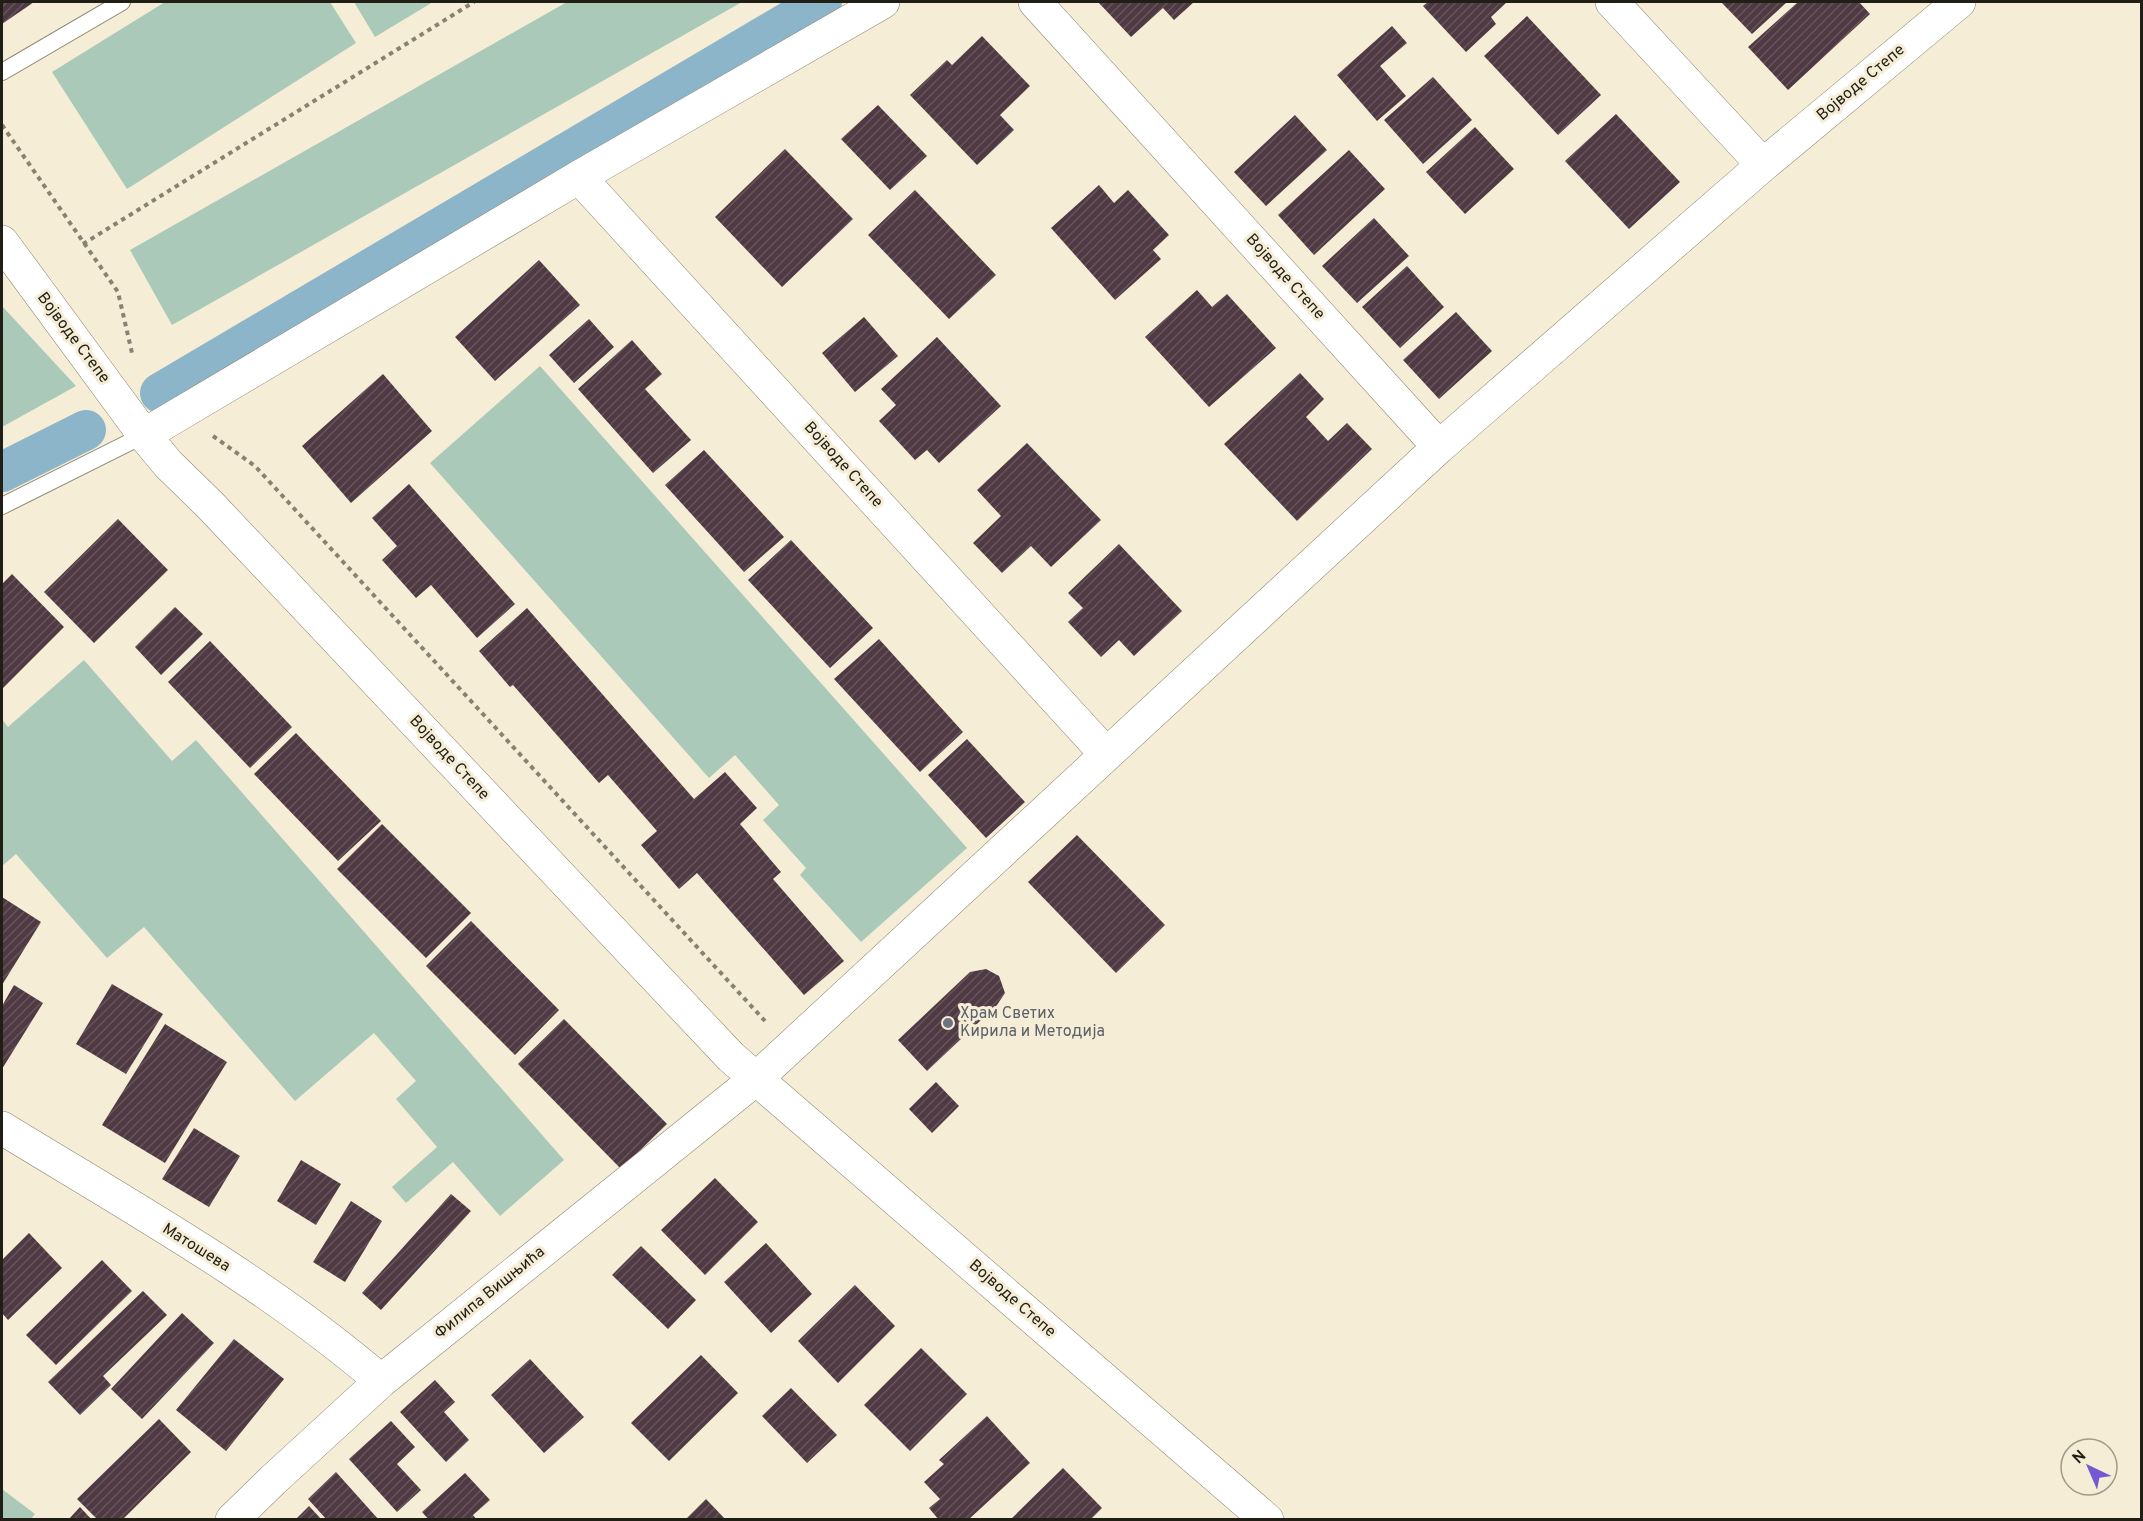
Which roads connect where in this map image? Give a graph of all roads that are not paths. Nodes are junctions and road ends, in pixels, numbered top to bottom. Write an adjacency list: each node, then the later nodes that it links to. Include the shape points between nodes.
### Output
1 (122, 2): 6 (lane)
2 (883, 2): 8 (street)
3 (1035, 2): 11 (street, Војводе Степе)
4 (1612, 2): 7 (street)
5 (1959, 2): 7 (street, Војводе Степе)
6 (2, 72)
7 (1763, 165): 11 (street, Војводе Степе)
8 (579, 177): 10 (street); 13 (street, Војводе Степе)
9 (2, 242): 10 (street, Војводе Степе)
10 (144, 435): 12 (lane); 14 (street, Војводе Степе, via 731,1057)
11 (1439, 447): 13 (street, Војводе Степе)
12 (2, 506)
13 (1106, 754): 14 (street, Војводе Степе)
14 (758, 1078): 16 (street, Филипа Вишњића); 18 (street, Војводе Степе)
15 (2, 1128): 16 (street, Матошева, via 219,1261 343,1348)
16 (381, 1381): 17 (street, Филипа Вишњића)
17 (232, 1520)
18 (1267, 1520)

